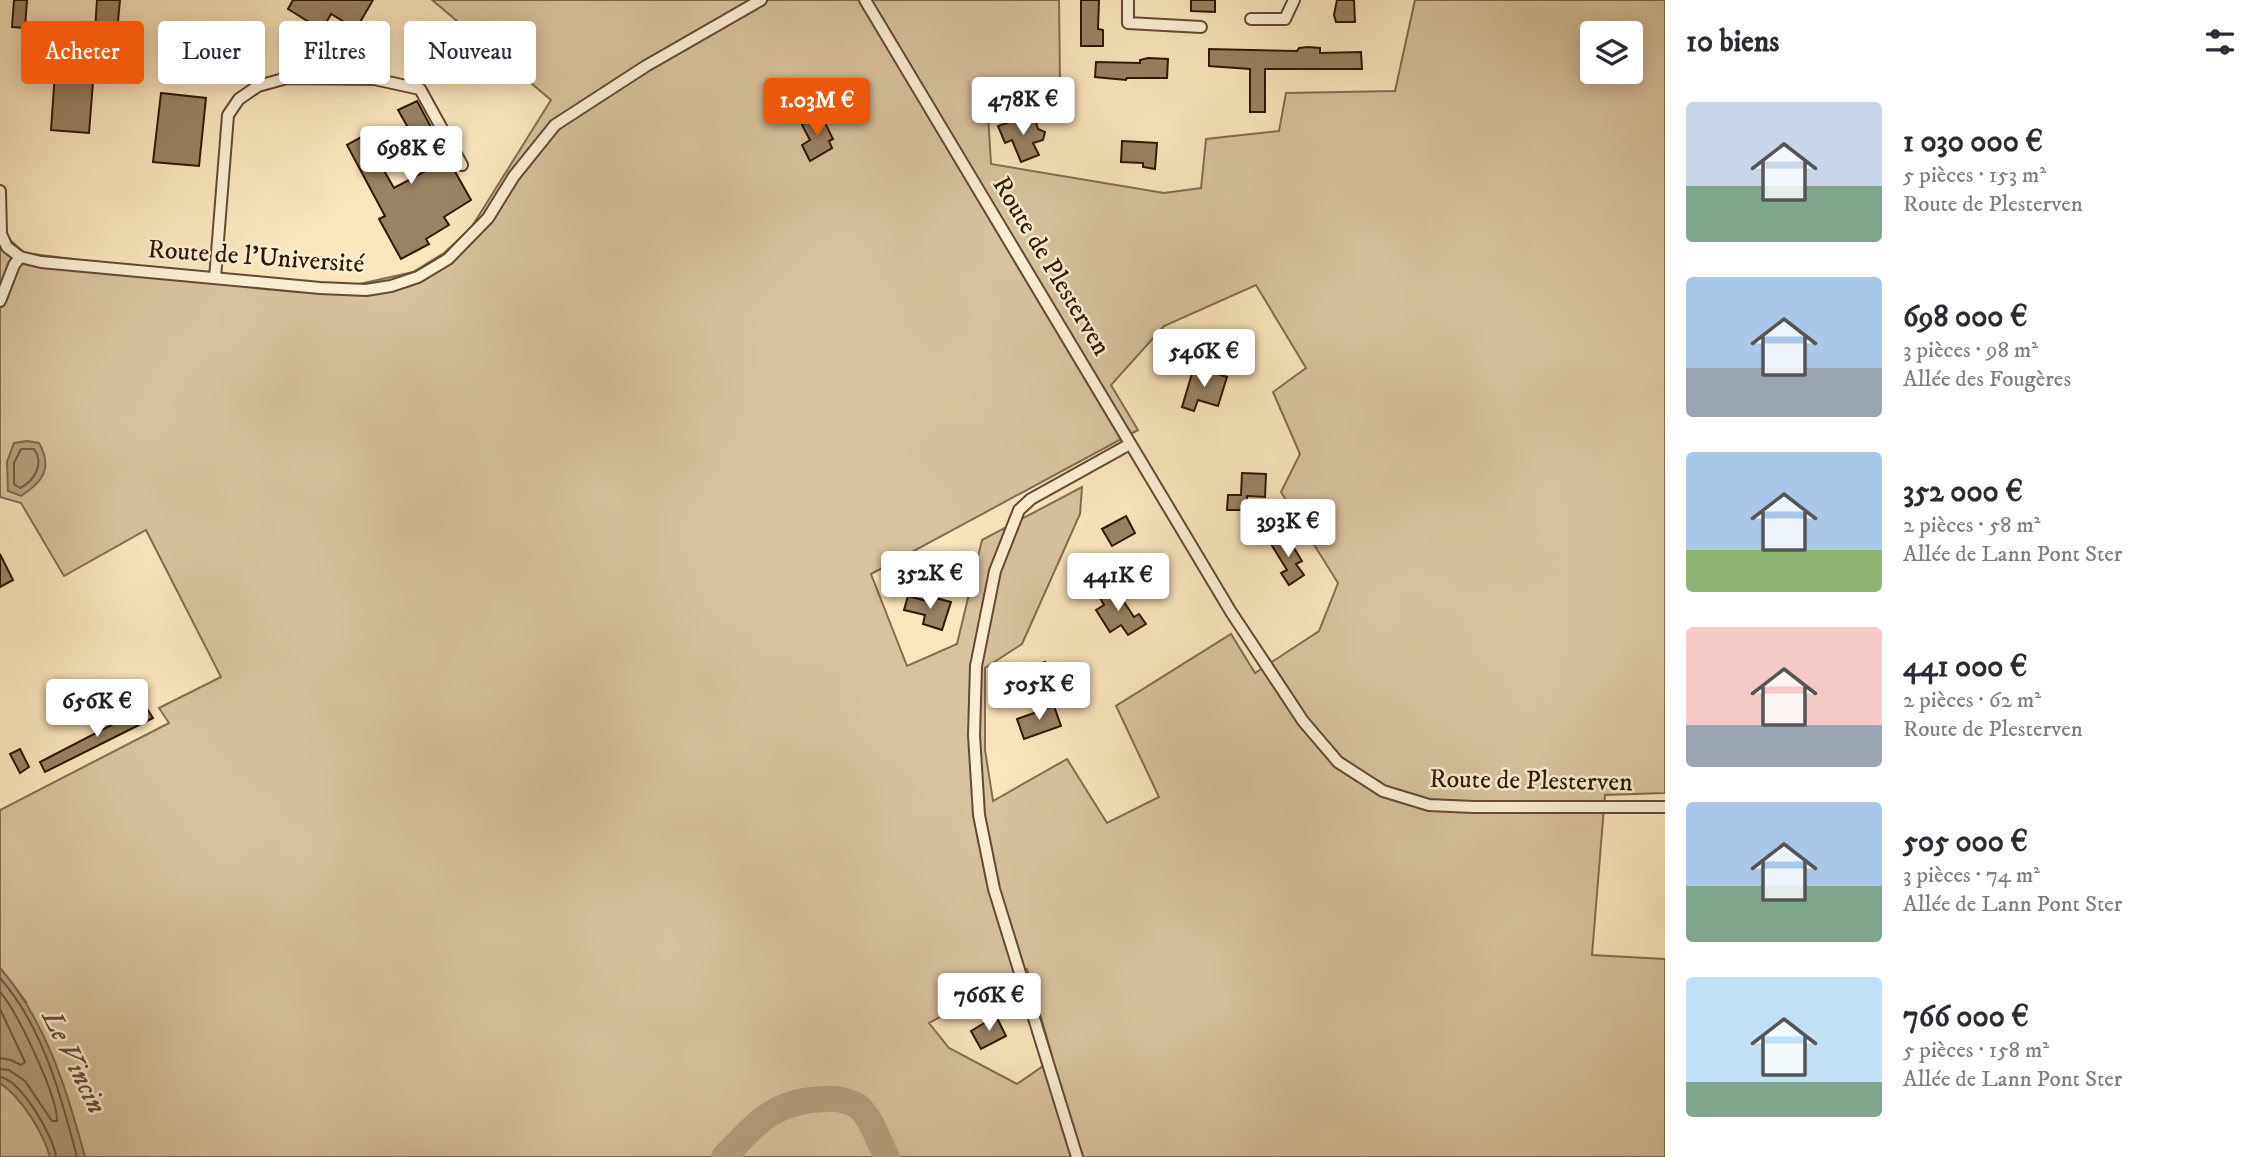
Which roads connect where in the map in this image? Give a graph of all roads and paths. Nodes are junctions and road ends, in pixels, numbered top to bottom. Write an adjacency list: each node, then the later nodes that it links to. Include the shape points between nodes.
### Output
1 (761, 0): 11 (street, Route de l'Université, via 555,125 488,218 448,258 418,277 366,290)
2 (865, 0): 13 (street, Route de Plesterven)
3 (1128, 0): 6 (street, via 1128,23)
4 (1294, 0): 5 (street, via 1286,19)
5 (1251, 19)
6 (1201, 27)
7 (461, 165): 11 (street, via 420,89 374,79 286,78 258,86 239,99 228,116)
8 (0, 191): 9 (street)
9 (1, 234): 10 (street, via 7,247)
10 (20, 257): 11 (street, Route de l'Université); 12 (street)
11 (215, 278)
12 (0, 301)
13 (1130, 444): 14 (street, Route de Plesterven, via 1231,612 1303,721 1338,762 1383,791 1429,805); 15 (street, via 1019,510 995,571 975,666 979,815 994,890)
14 (1665, 807)
15 (1077, 1157)

